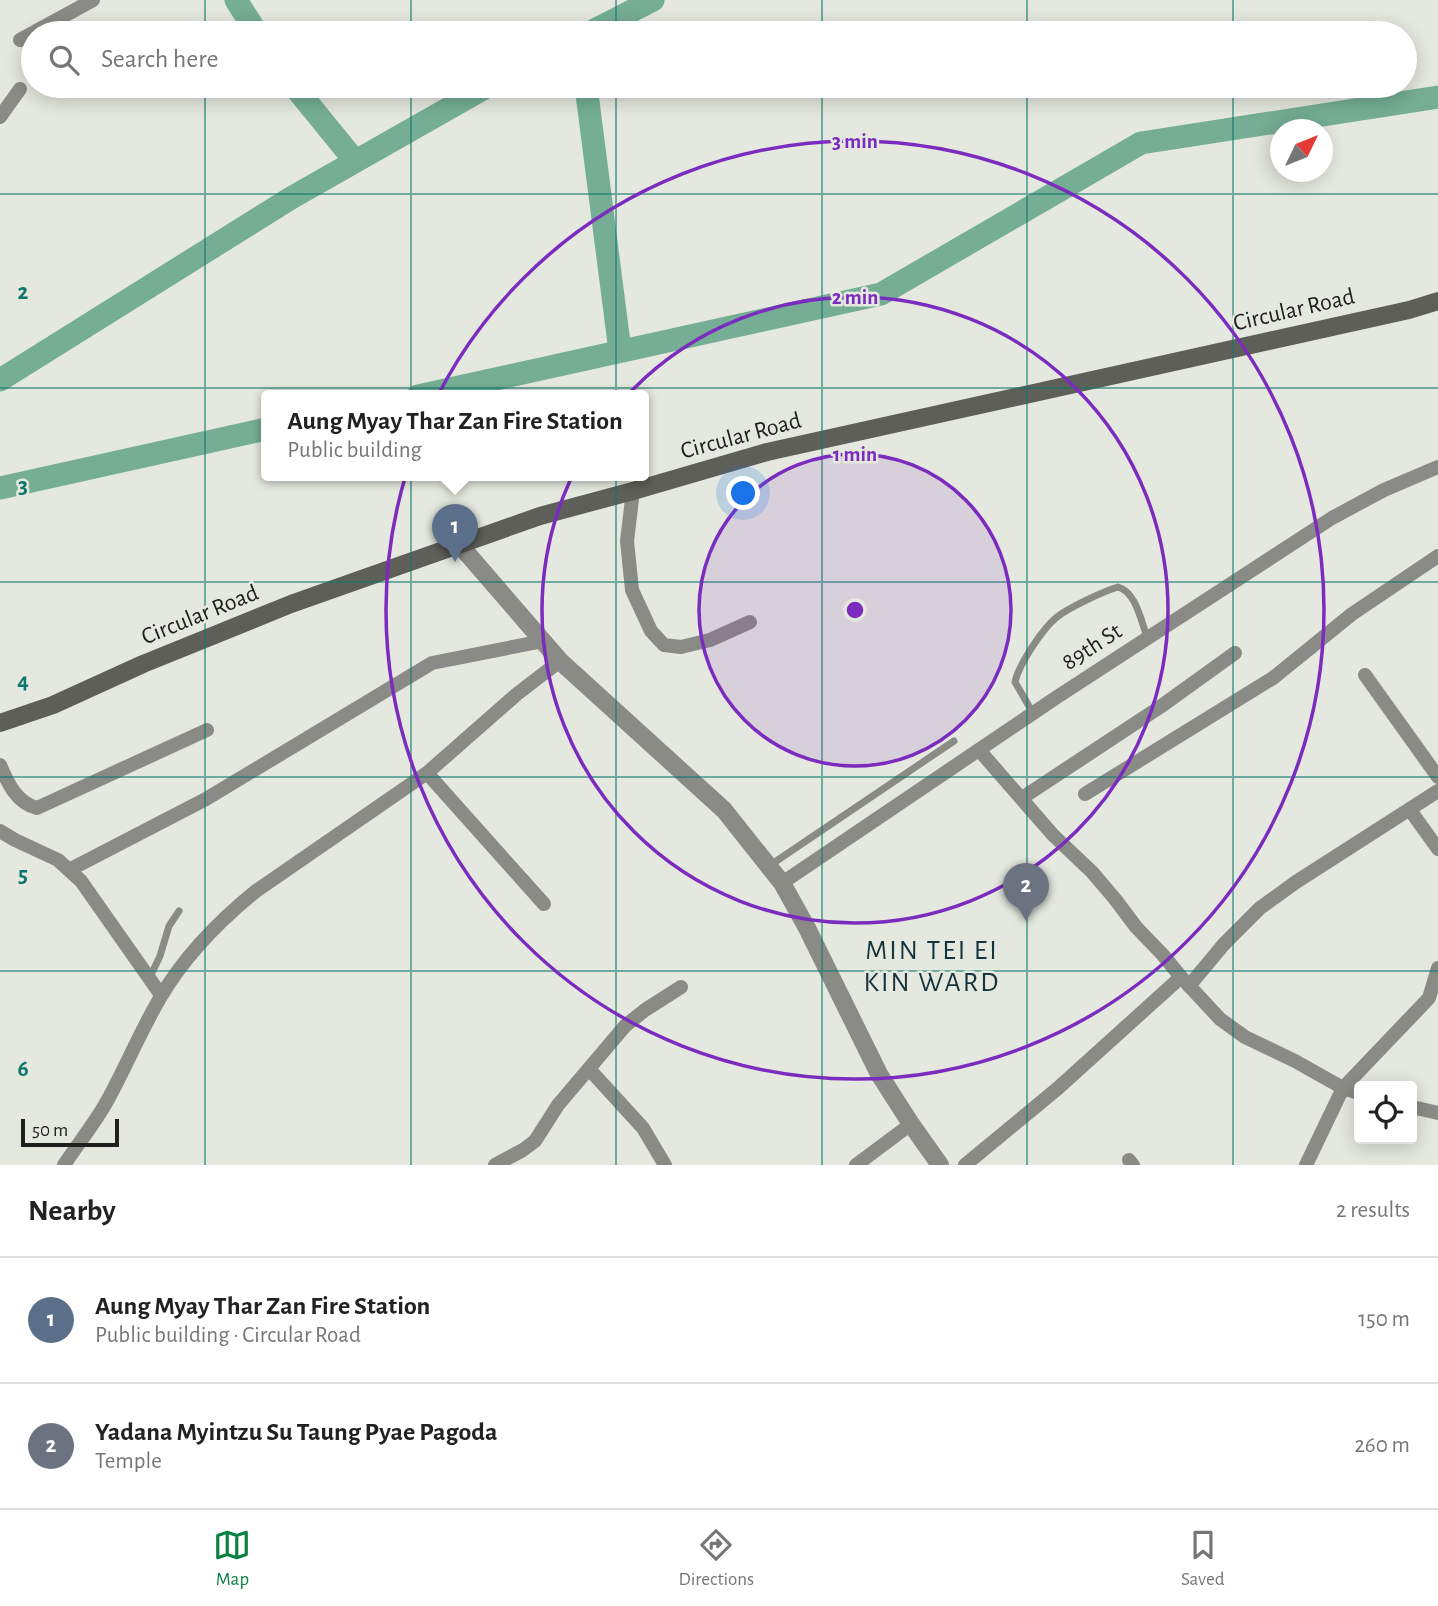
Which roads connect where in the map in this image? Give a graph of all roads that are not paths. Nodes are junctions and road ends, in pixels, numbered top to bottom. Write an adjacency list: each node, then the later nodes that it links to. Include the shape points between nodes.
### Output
1 (93, 0): 2 (street)
2 (55, 21)
3 (20, 89): 4 (street)
4 (0, 117)
5 (1438, 302): 7 (main road, Circular Road, via 767,452)
6 (1438, 467): 11 (street, 89th St, via 1332,517)
7 (633, 491): 8 (main road, Circular Road); 10 (street, via 627,541 632,590 651,631 664,645 681,647)
8 (459, 544): 12 (street); 17 (main road, Circular Road, via 291,604)
9 (1438, 555): 25 (street, via 1352,614 1273,678)
10 (750, 622)
11 (1148, 638): 16 (street, 89th St); 16 (lane, via 1131,595 1118,587 1060,614 1017,671 1015,682)
12 (543, 641): 14 (street); 31 (street, via 432,663 206,799)
13 (1235, 653): 26 (street)
14 (560, 661): 22 (street); 30 (street, via 724,810)
15 (1365, 675): 23 (street)
16 (1033, 713): 20 (street, 89th St)
17 (0, 723)
18 (207, 730): 21 (street, via 37,808 19,799)
19 (954, 741): 30 (lane)
20 (979, 750): 26 (street); 32 (street, 89th St)
21 (0, 765)
22 (428, 773): 33 (street); 39 (street, via 236,907 188,957)
23 (1438, 777)
24 (1438, 791): 27 (street)
25 (1085, 794)
26 (1022, 798): 37 (street)
27 (1410, 810): 29 (street); 37 (street, via 1260,908)
28 (0, 831): 31 (street)
29 (1438, 849)
30 (769, 867): 32 (street)
31 (69, 870): 36 (street)
32 (782, 883): 45 (street, via 879,1074)
33 (544, 904)
34 (179, 911): 36 (lane)
35 (1438, 968): 41 (street, via 1429,998)
36 (149, 978): 39 (street)
37 (1185, 982): 41 (street, via 1220,1019 1245,1037); 51 (street)
38 (681, 987): 40 (street, via 625,1027)
39 (161, 995): 46 (street, via 106,1103)
40 (590, 1070): 47 (street, via 558,1105 535,1141); 48 (street, via 643,1128)
41 (1343, 1088): 42 (street); 52 (street)
42 (1354, 1091)
43 (1417, 1108): 44 (street)
44 (1438, 1113)
45 (911, 1124): 49 (street); 50 (street)
46 (64, 1165)
47 (495, 1165)
48 (665, 1165)
49 (856, 1165)
50 (940, 1165)
51 (965, 1165)
52 (1306, 1165)

